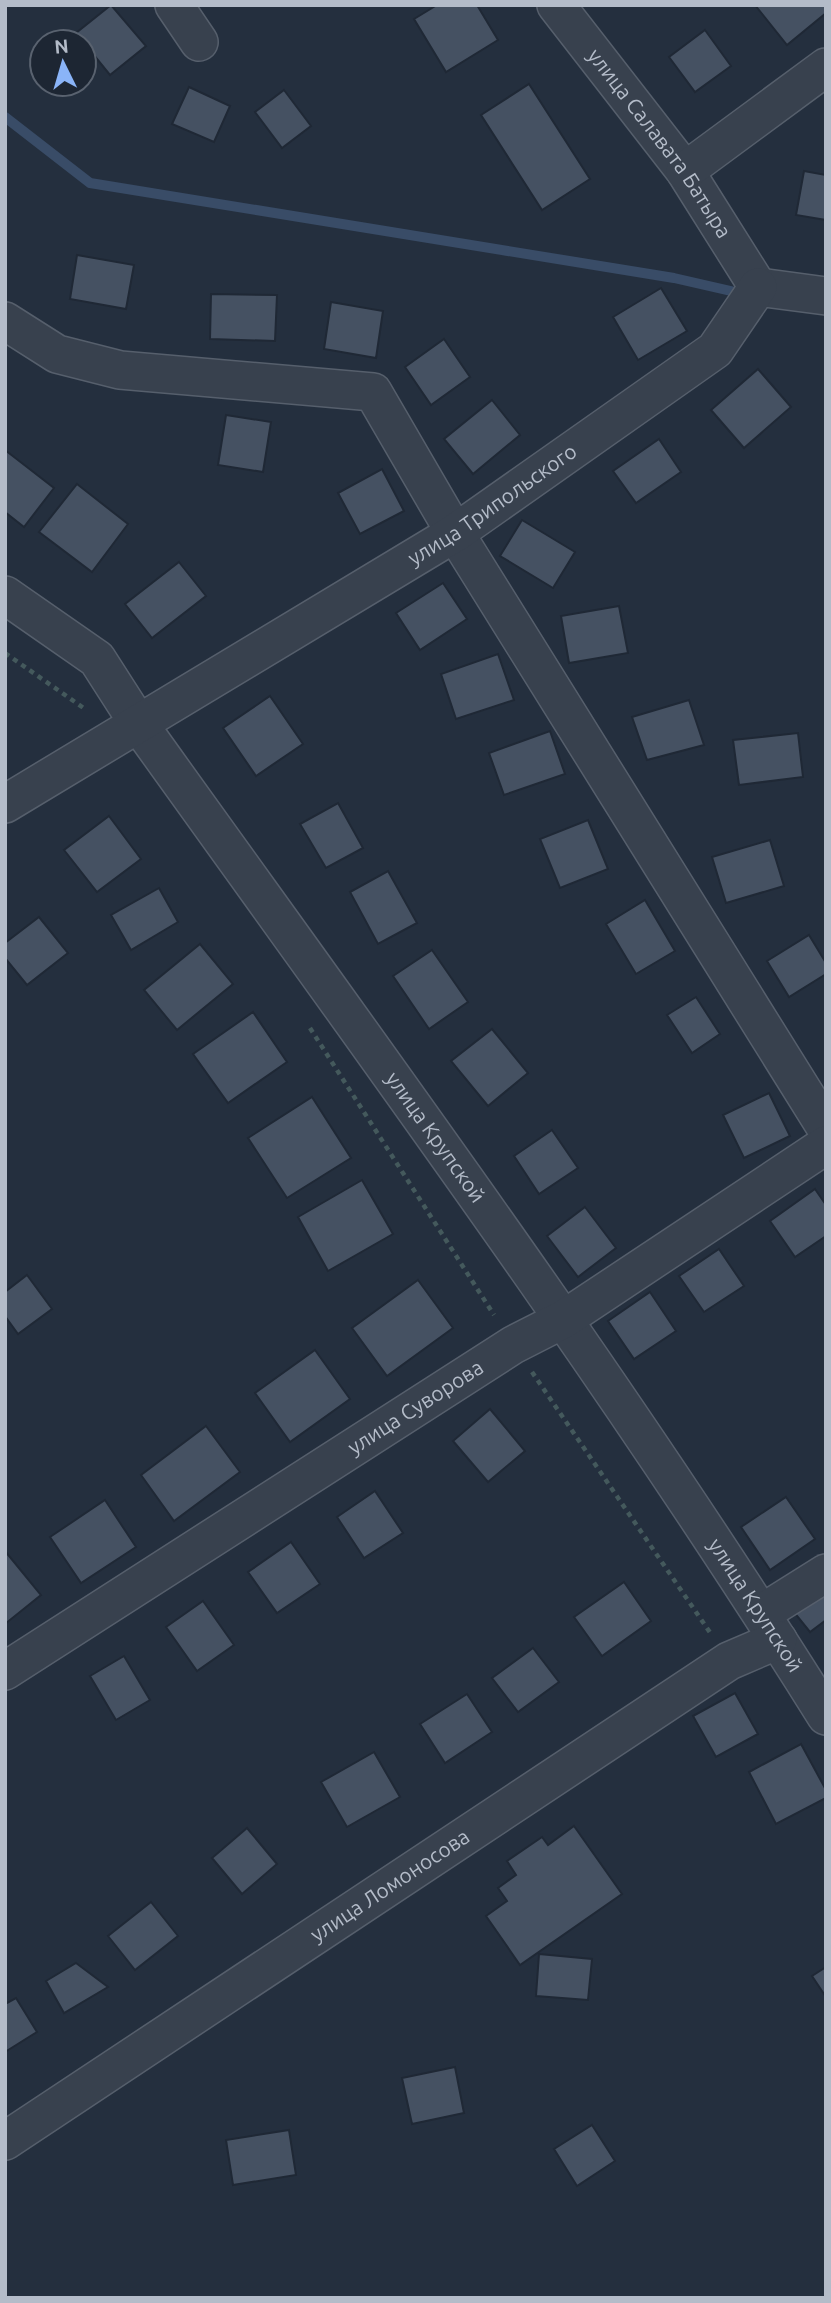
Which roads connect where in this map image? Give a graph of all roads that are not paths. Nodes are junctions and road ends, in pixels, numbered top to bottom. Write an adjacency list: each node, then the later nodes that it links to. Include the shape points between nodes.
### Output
1 (174, 5): 3 (street)
2 (556, 5): 5 (street, улица Салавата Батыра)
3 (199, 41)
4 (826, 66): 5 (street)
5 (685, 171): 6 (street, улица Салавата Батыра)
6 (758, 287): 7 (street); 9 (street, улица Трипольского, via 715,350)
7 (826, 296)
8 (5, 321): 9 (street, via 57,354 120,370 373,392)
9 (455, 533): 11 (street, улица Трипольского); 13 (street)
10 (5, 595): 11 (street, улица Крупской, via 97,659)
11 (129, 728): 12 (street, улица Трипольского); 15 (street, улица Крупской)
12 (5, 804)
13 (826, 1128)
14 (826, 1145): 15 (street, улица Суворова)
15 (564, 1319): 17 (street, улица Крупской); 18 (street, улица Суворова, via 513,1345)
16 (826, 1573): 17 (street, улица Ломоносова)
17 (770, 1626): 19 (street, улица Крупской); 20 (street, улица Ломоносова, via 729,1661)
18 (5, 1671)
19 (826, 1716)
20 (5, 2141)

